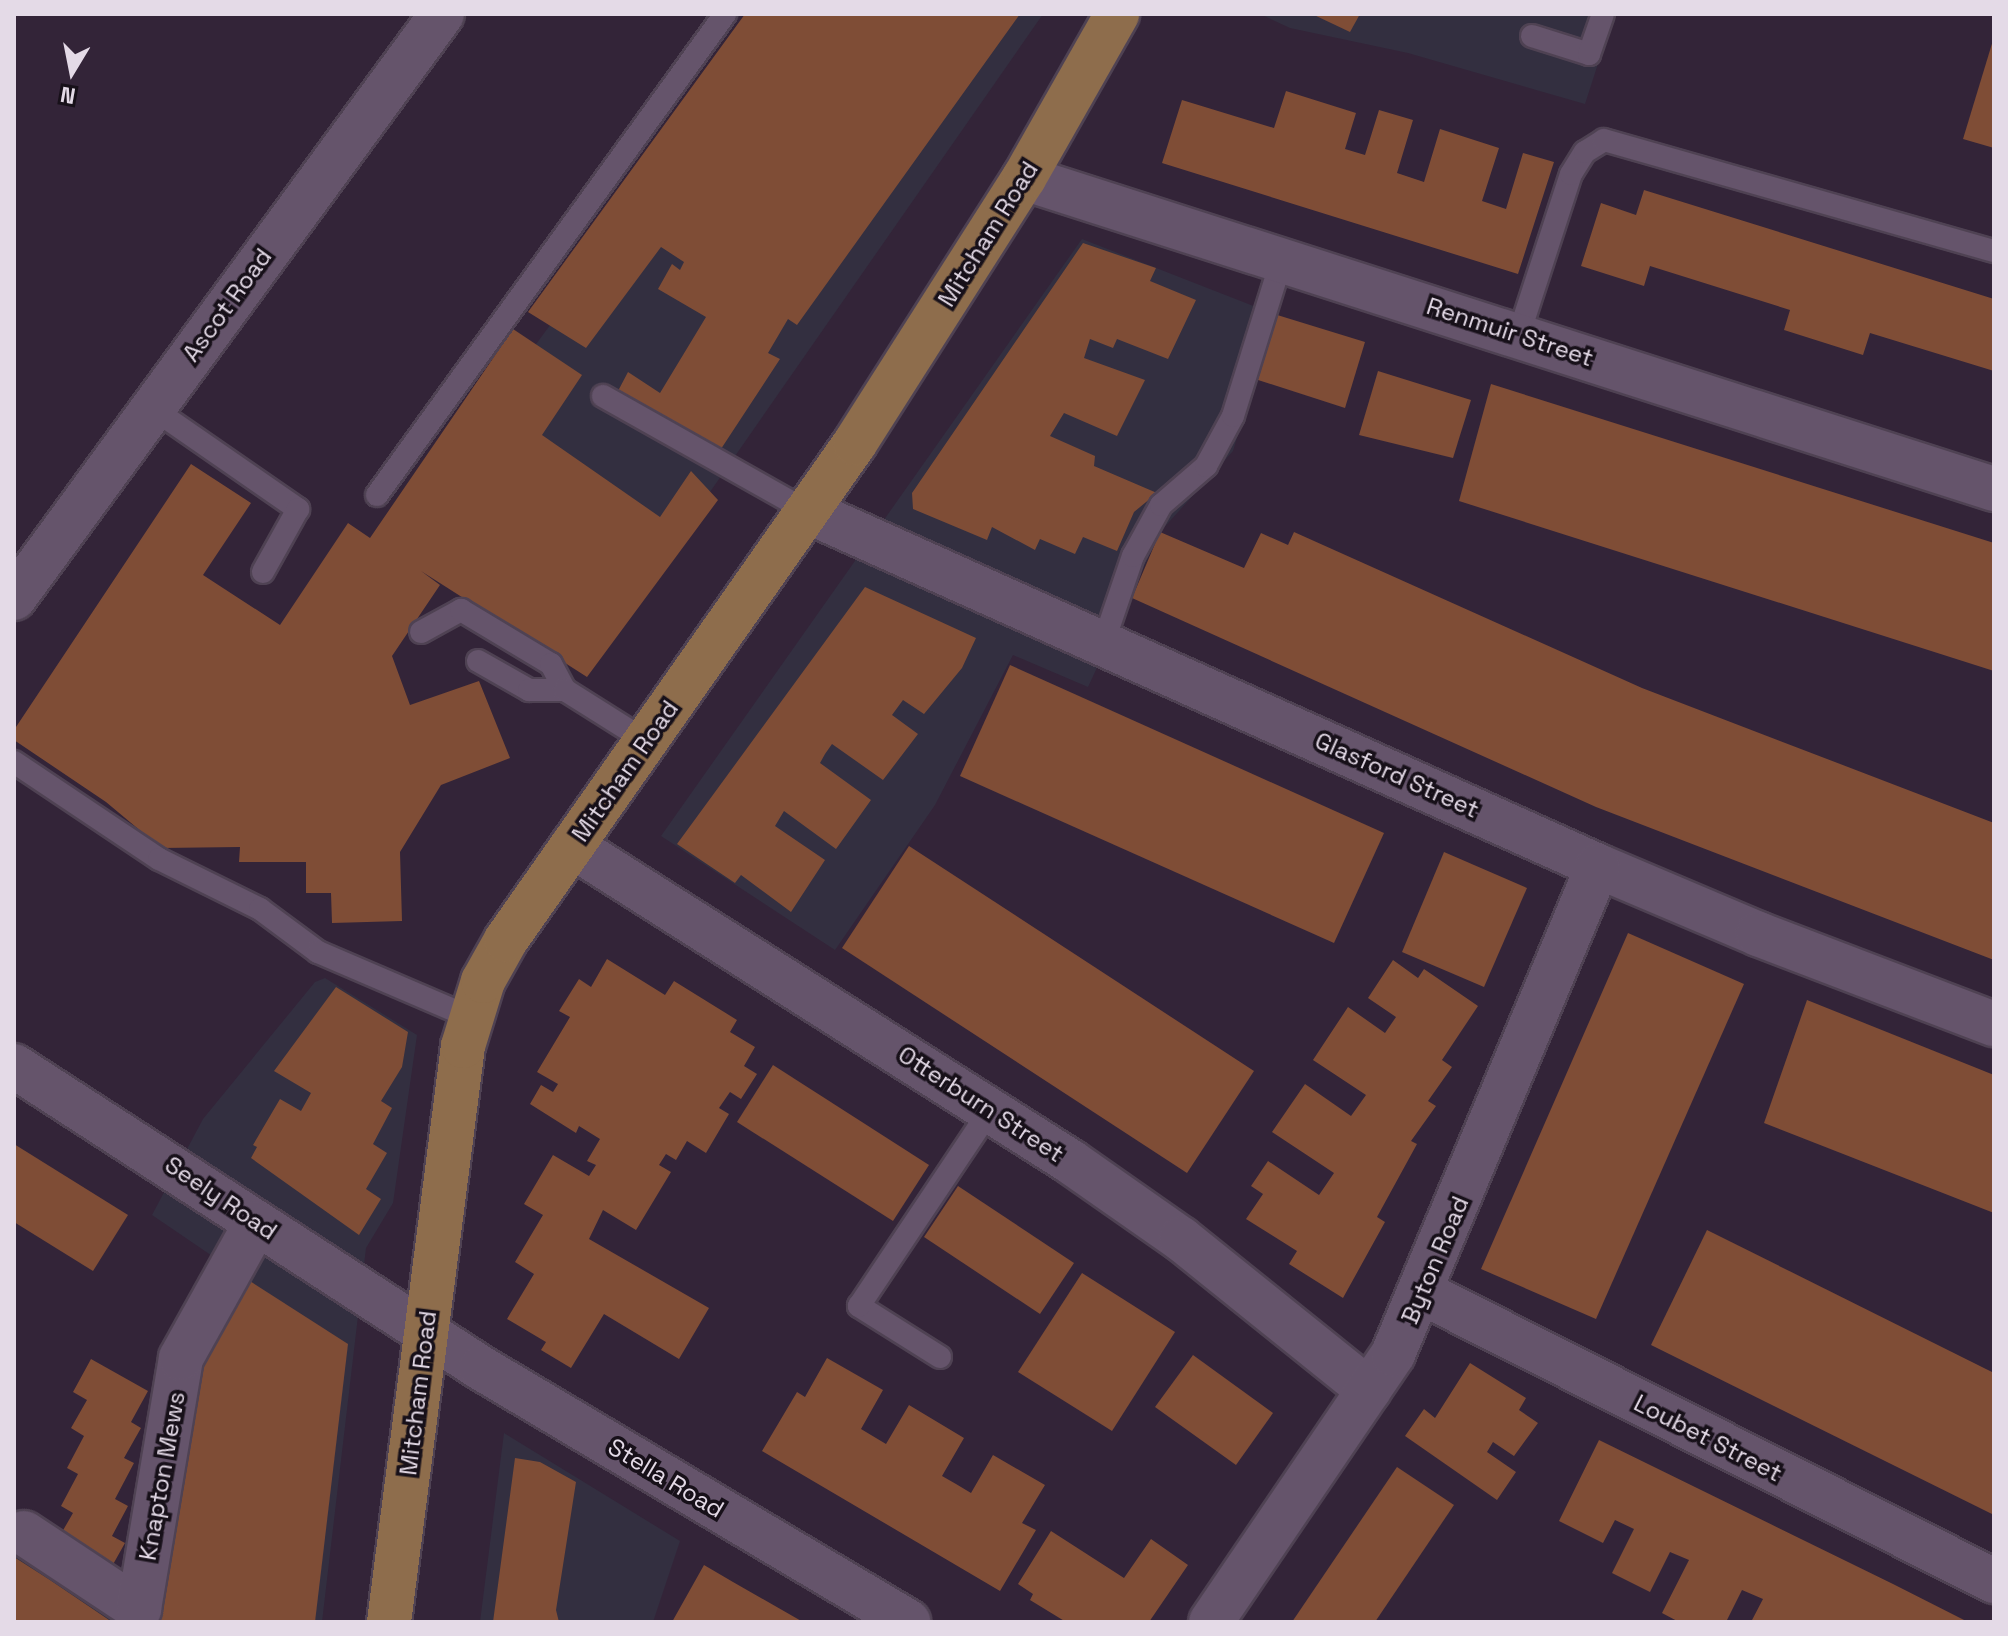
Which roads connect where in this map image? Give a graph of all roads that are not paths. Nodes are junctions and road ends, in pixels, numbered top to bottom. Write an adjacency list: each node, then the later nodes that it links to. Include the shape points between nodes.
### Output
1 (442, 14): 11 (street, Ascot Road)
2 (725, 14): 13 (lane)
3 (1117, 14): 6 (main road, Mitcham Road)
4 (1603, 14): 5 (lane, via 1589,54)
5 (1532, 36)
6 (1024, 178): 8 (street, Renmuir Street); 14 (main road, Mitcham Road)
7 (1994, 251): 9 (lane, via 1604,140 1585,152 1571,174)
8 (1282, 259): 9 (street, Renmuir Street); 18 (lane, via 1233,416 1206,466 1161,505 1133,556)
9 (1519, 334): 12 (street, Renmuir Street)
10 (603, 396): 14 (lane)
11 (152, 408): 15 (lane, via 298,509); 16 (street, Ascot Road)
12 (1994, 489)
13 (377, 495)
14 (807, 511): 18 (street, Glasford Street); 21 (main road, Mitcham Road)
15 (263, 572)
16 (14, 598)
17 (421, 632): 20 (lane, via 461,610 551,664)
18 (1104, 641): 24 (street, Glasford Street)
19 (478, 661): 20 (lane, via 529,690)
20 (565, 690): 21 (lane)
21 (646, 741): 23 (main road, Mitcham Road)
22 (14, 762): 25 (lane, via 159,859 260,909 318,952)
23 (572, 846): 25 (main road, Mitcham Road, via 506,940); 28 (street, Otterburn Street)
24 (1598, 866): 26 (street, Glasford Street); 30 (street, Byton Road)
25 (470, 1017): 31 (main road, Mitcham Road)
26 (1994, 1024)
27 (14, 1066): 29 (street, Seely Road)
28 (991, 1109): 32 (lane, via 859,1306); 33 (street, Otterburn Street, via 1181,1239)
29 (256, 1223): 31 (street, Seely Road); 34 (street, Knapton Mews, via 181,1358 139,1609)
30 (1423, 1293): 33 (street, Byton Road); 35 (street, Loubet Street)
31 (425, 1332): 36 (main road, Mitcham Road); 37 (street, Stella Road)
32 (940, 1357)
33 (1369, 1390): 38 (street, Byton Road)
34 (24, 1533)
35 (1994, 1581)
36 (389, 1622)
37 (908, 1622)
38 (1211, 1622)

